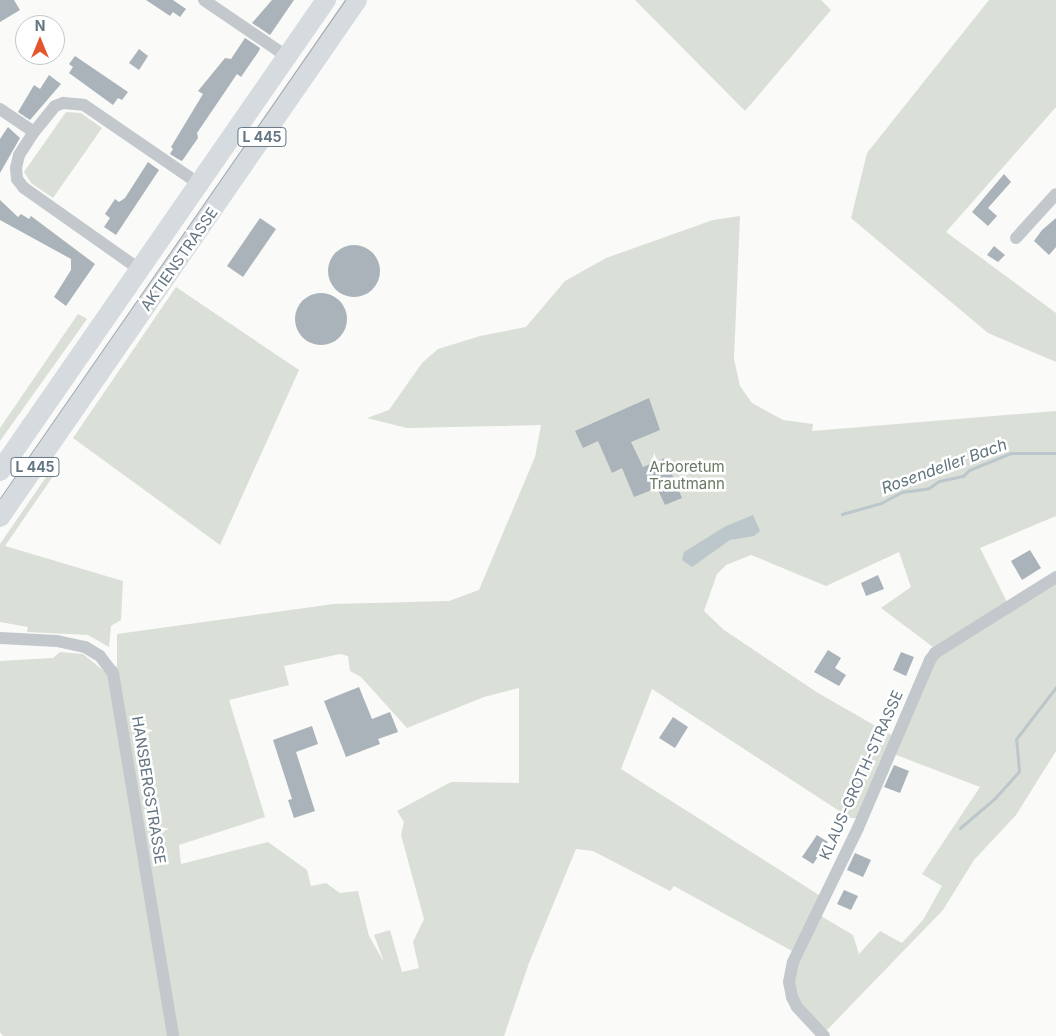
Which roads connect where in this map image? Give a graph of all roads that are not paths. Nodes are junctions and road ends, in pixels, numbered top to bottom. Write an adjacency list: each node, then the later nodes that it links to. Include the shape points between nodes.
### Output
1 (204, 0): 4 (street)
2 (326, 0): 4 (main road, AKTIENSTRASSE / L 445)
3 (357, 0): 12 (main road, AKTIENSTRASSE / L 445)
4 (286, 56): 7 (main road, AKTIENSTRASSE / L 445)
5 (0, 109): 6 (street)
6 (34, 132): 7 (street, via 55,106 63,103 84,105); 10 (street, via 19,155 17,179 24,188)
7 (198, 184): 10 (main road, AKTIENSTRASSE / L 445)
8 (1056, 194): 9 (street)
9 (1016, 238)
10 (139, 269): 11 (main road, AKTIENSTRASSE / L 445)
11 (0, 471)
12 (0, 517)
13 (1056, 577): 16 (street, KLAUS-GROTH-STRASSE, via 935,653 930,660 858,828 793,962 789,982 792,997)
14 (0, 638): 15 (street, HANSBERGSTRASSE, via 57,641 85,647 100,656 113,673)
15 (173, 1036)
16 (824, 1036)

